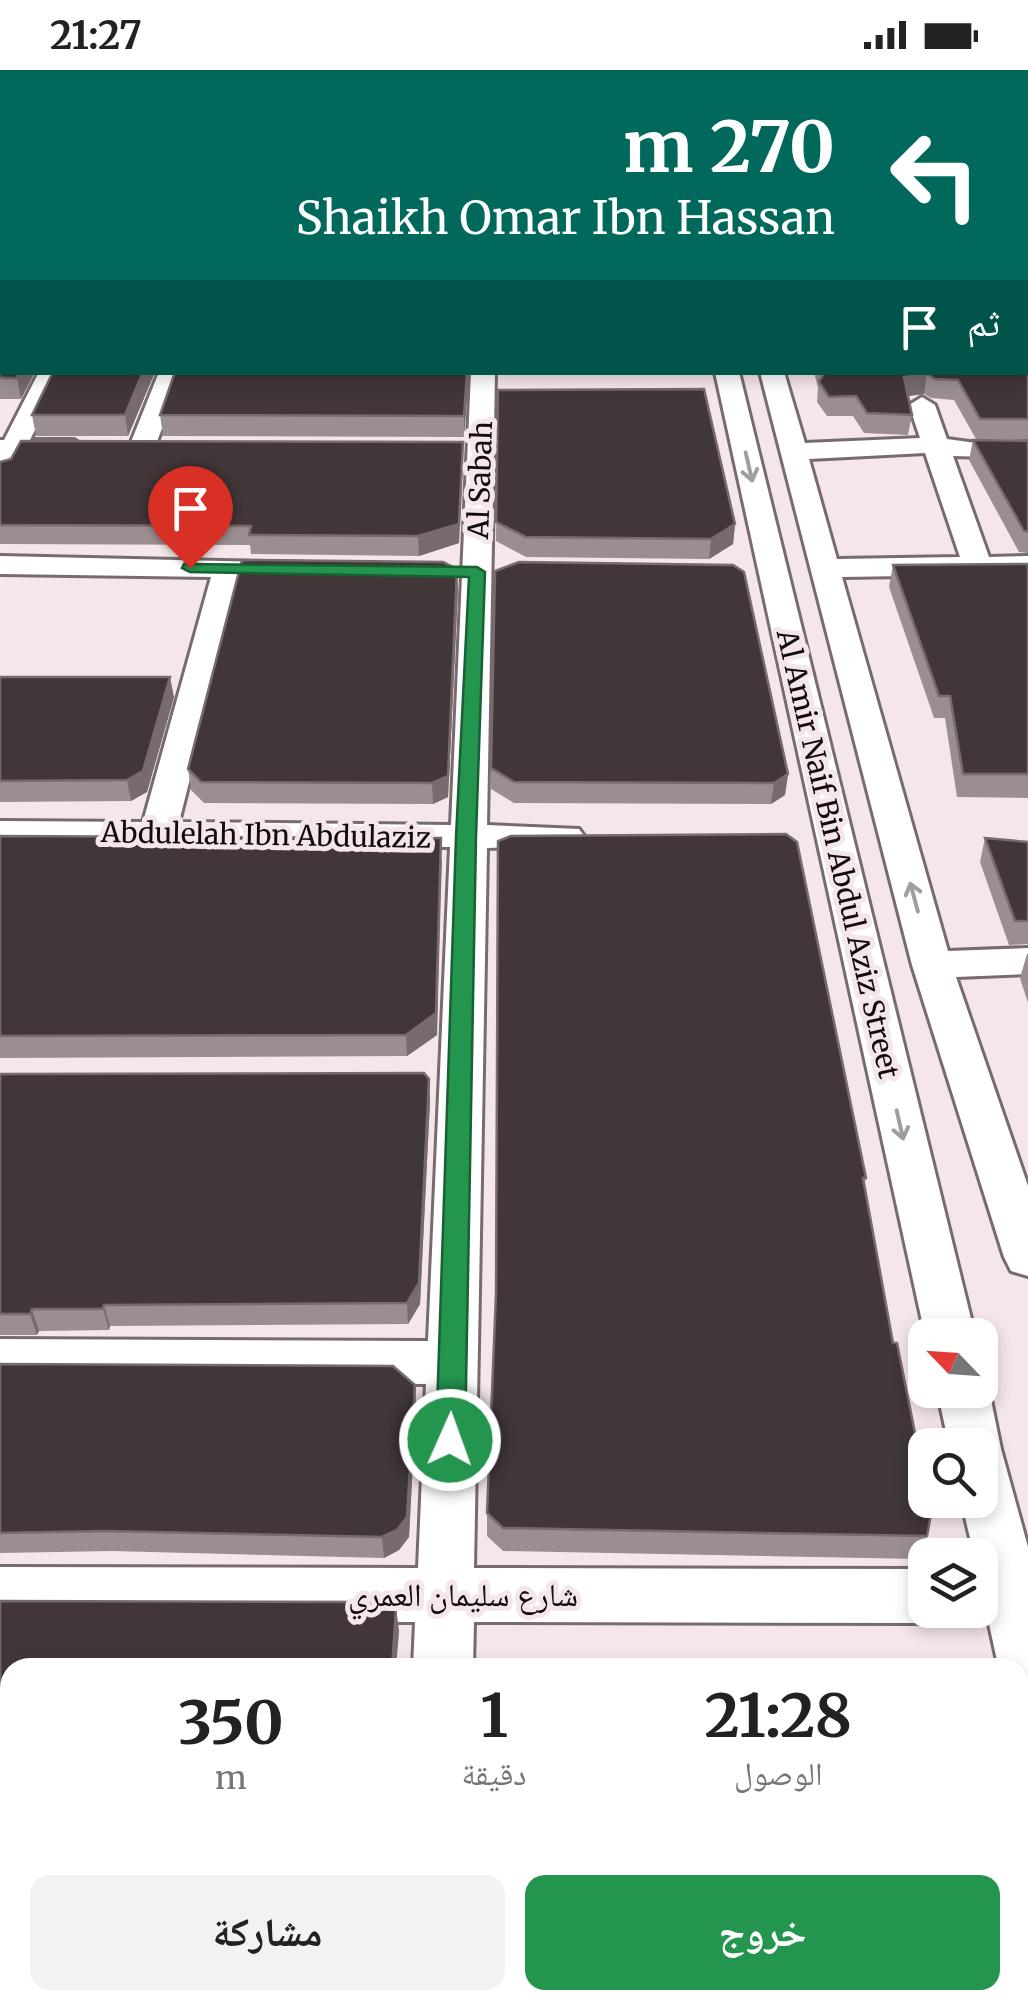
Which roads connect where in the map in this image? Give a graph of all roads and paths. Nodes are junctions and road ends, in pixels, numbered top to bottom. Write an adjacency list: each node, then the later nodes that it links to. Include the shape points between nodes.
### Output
1 (50, 375): 9 (street)
2 (170, 375): 9 (street, via 134,448)
3 (483, 375): 25 (street, Al Sabah, via 472,449)
4 (728, 375): 21 (street, Al Amir Naif Bin Abdul Aziz Street, one-way to 21)
5 (773, 375): 12 (street, Al Amir Naif Bin Abdul Aziz Street)
6 (922, 405): 8 (street)
7 (1028, 434): 11 (street)
8 (934, 445): 11 (street); 12 (street); 14 (street)
9 (7, 448): 13 (street)
10 (1028, 450): 11 (street)
11 (976, 451)
12 (794, 452): 18 (street, Al Amir Naif Bin Abdul Aziz Street)
13 (0, 474)
14 (977, 564): 16 (street); 18 (street)
15 (0, 565): 17 (street)
16 (1028, 565)
17 (228, 568): 19 (street); 23 (street)
18 (826, 568): 29 (street, Al Amir Naif Bin Abdul Aziz Street, one-way to 18)
19 (324, 570)
20 (734, 572): 21 (street)
21 (774, 572): 24 (street, Al Amir Naif Bin Abdul Aziz Street)
22 (0, 832): 23 (street, Abdulelah Ibn Abdulaziz)
23 (158, 833): 25 (street, Abdulelah Ibn Abdulaziz)
24 (832, 836): 27 (street); 31 (street, Al Amir Naif Bin Abdul Aziz Street, one-way to 31)
25 (466, 837): 26 (street, Abdulelah Ibn Abdulaziz); 33 (street, Al Sabah, via 441,1076)
26 (601, 837)
27 (793, 837)
28 (1028, 961): 29 (street)
29 (932, 964): 30 (street, Al Amir Naif Bin Abdul Aziz Street)
30 (1028, 1257)
31 (946, 1318)
32 (0, 1360): 33 (street)
33 (454, 1364): 35 (street, Al Sabah)
34 (0, 1594): 35 (street, شارع سليمان العمري)
35 (445, 1594): 36 (street, شارع سليمان العمري); 38 (street, Al Sabah)
36 (908, 1596)
37 (998, 1600): 39 (street)
38 (442, 1658)
39 (1025, 1658)

